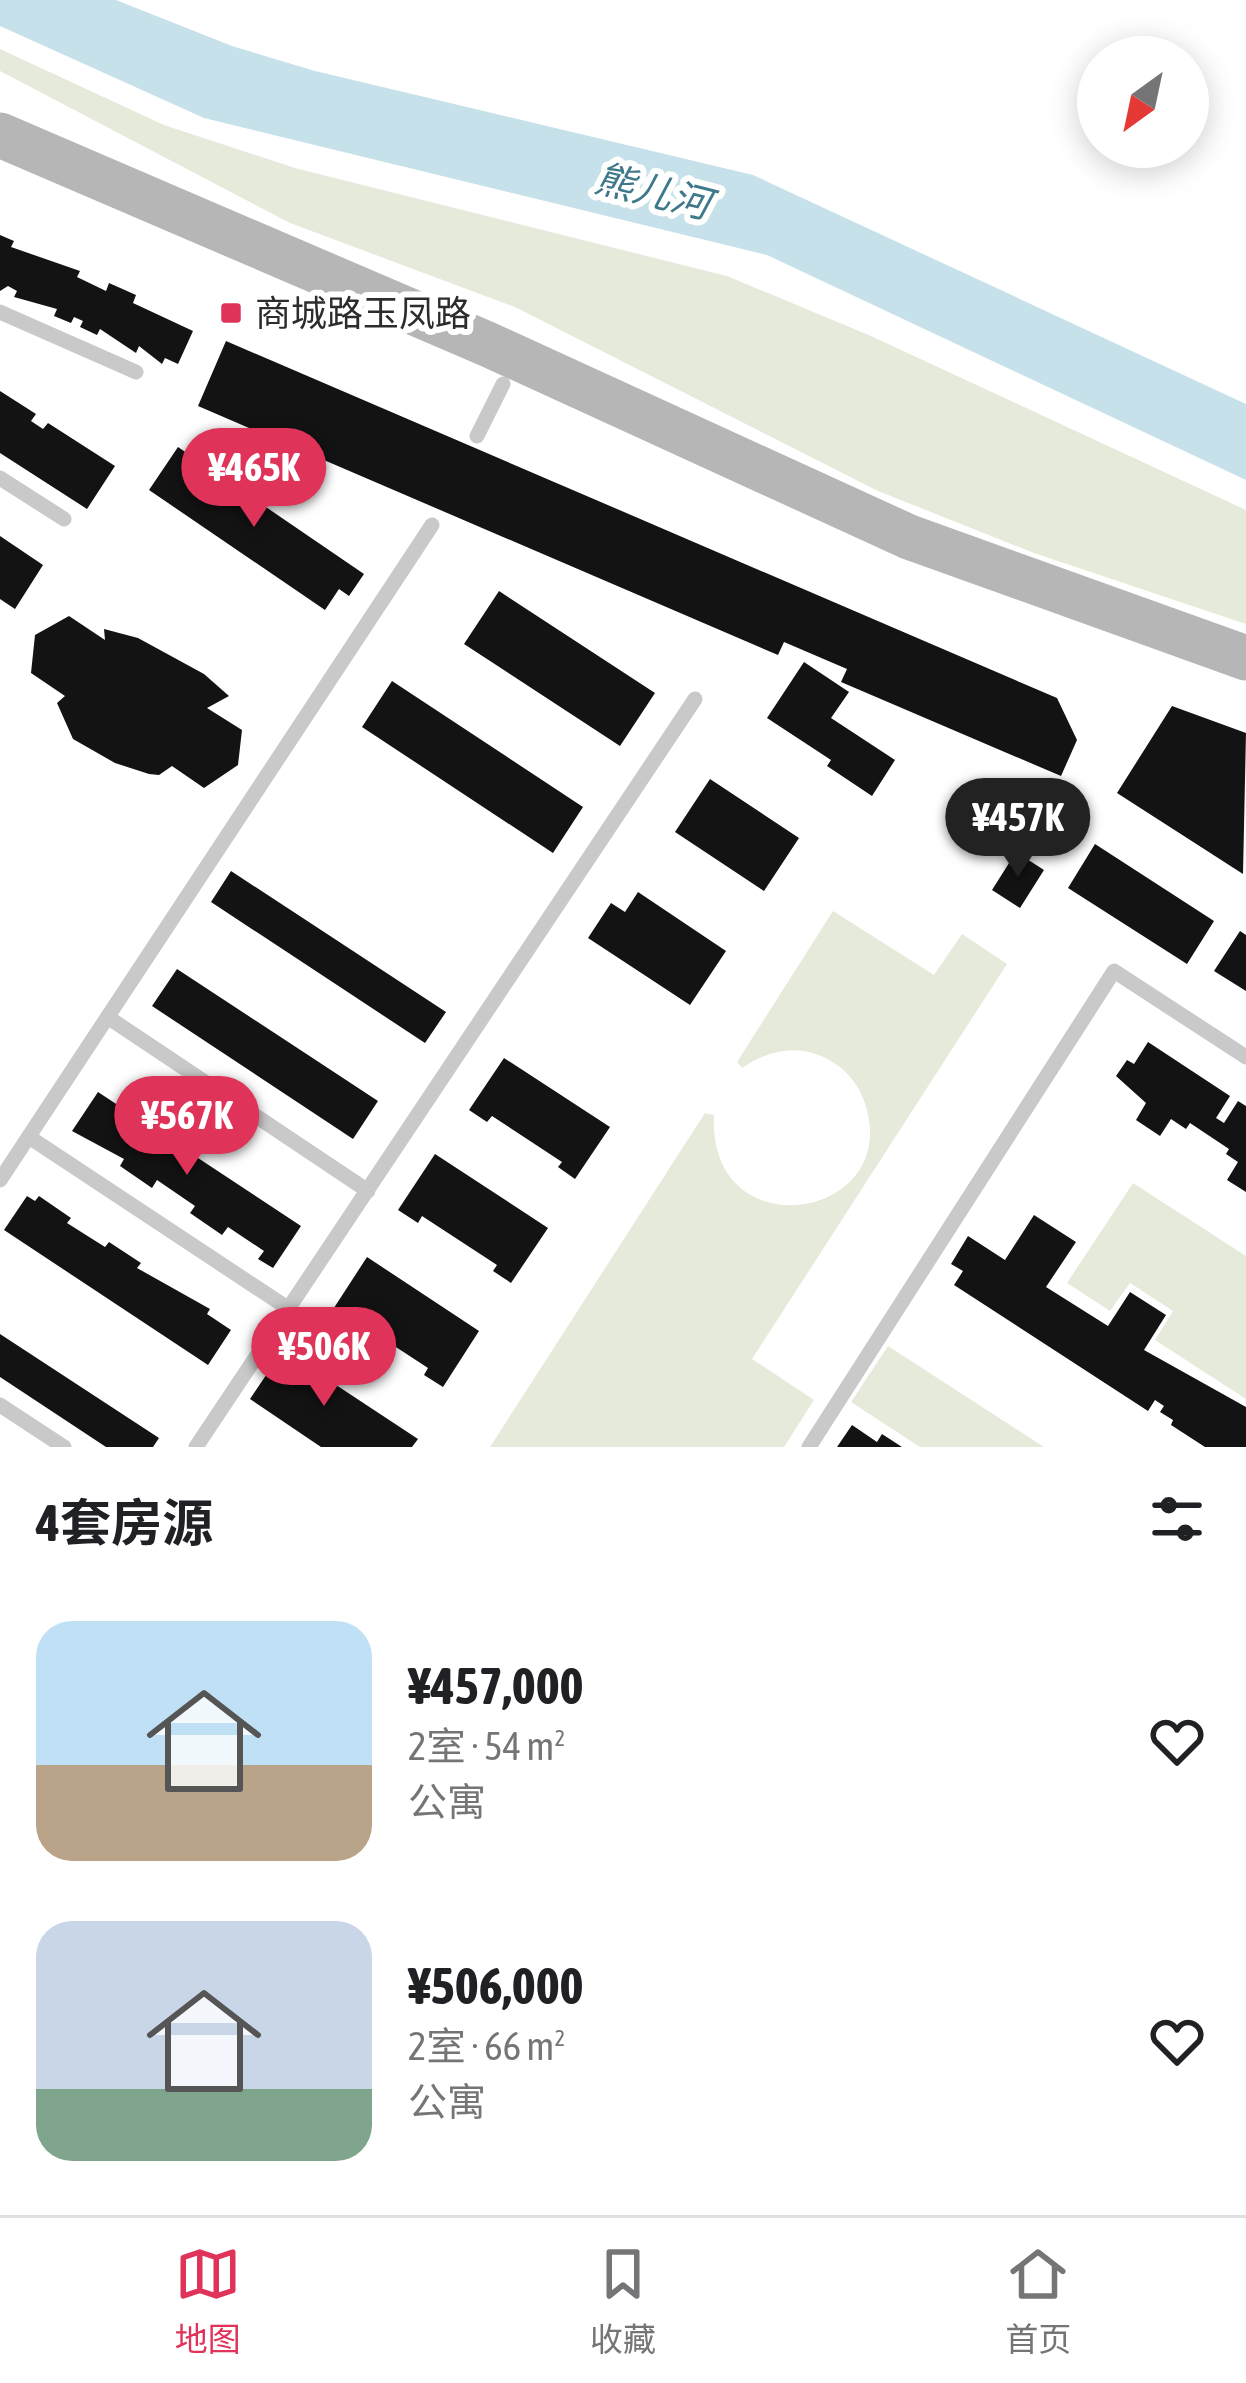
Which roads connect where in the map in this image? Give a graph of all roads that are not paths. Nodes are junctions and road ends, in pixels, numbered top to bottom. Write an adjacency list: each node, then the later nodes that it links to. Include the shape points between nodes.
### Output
1 (0, 135): 10 (street, via 487,344 909,538)
2 (0, 168): 5 (street)
3 (0, 312): 4 (lane)
4 (136, 372)
5 (503, 385): 6 (lane); 11 (street, via 898,565)
6 (477, 436)
7 (0, 478): 8 (lane)
8 (64, 519)
9 (432, 525): 13 (lane)
10 (1246, 658)
11 (1246, 689)
12 (695, 699): 17 (lane)
13 (109, 1018): 15 (lane); 17 (lane)
14 (1246, 1057): 22 (lane, via 1114,971)
15 (29, 1137): 16 (lane); 18 (lane)
16 (0, 1180)
17 (368, 1191): 18 (lane)
18 (289, 1309): 21 (lane)
19 (0, 1405): 20 (lane)
20 (64, 1447)
21 (196, 1447)
22 (809, 1447)

